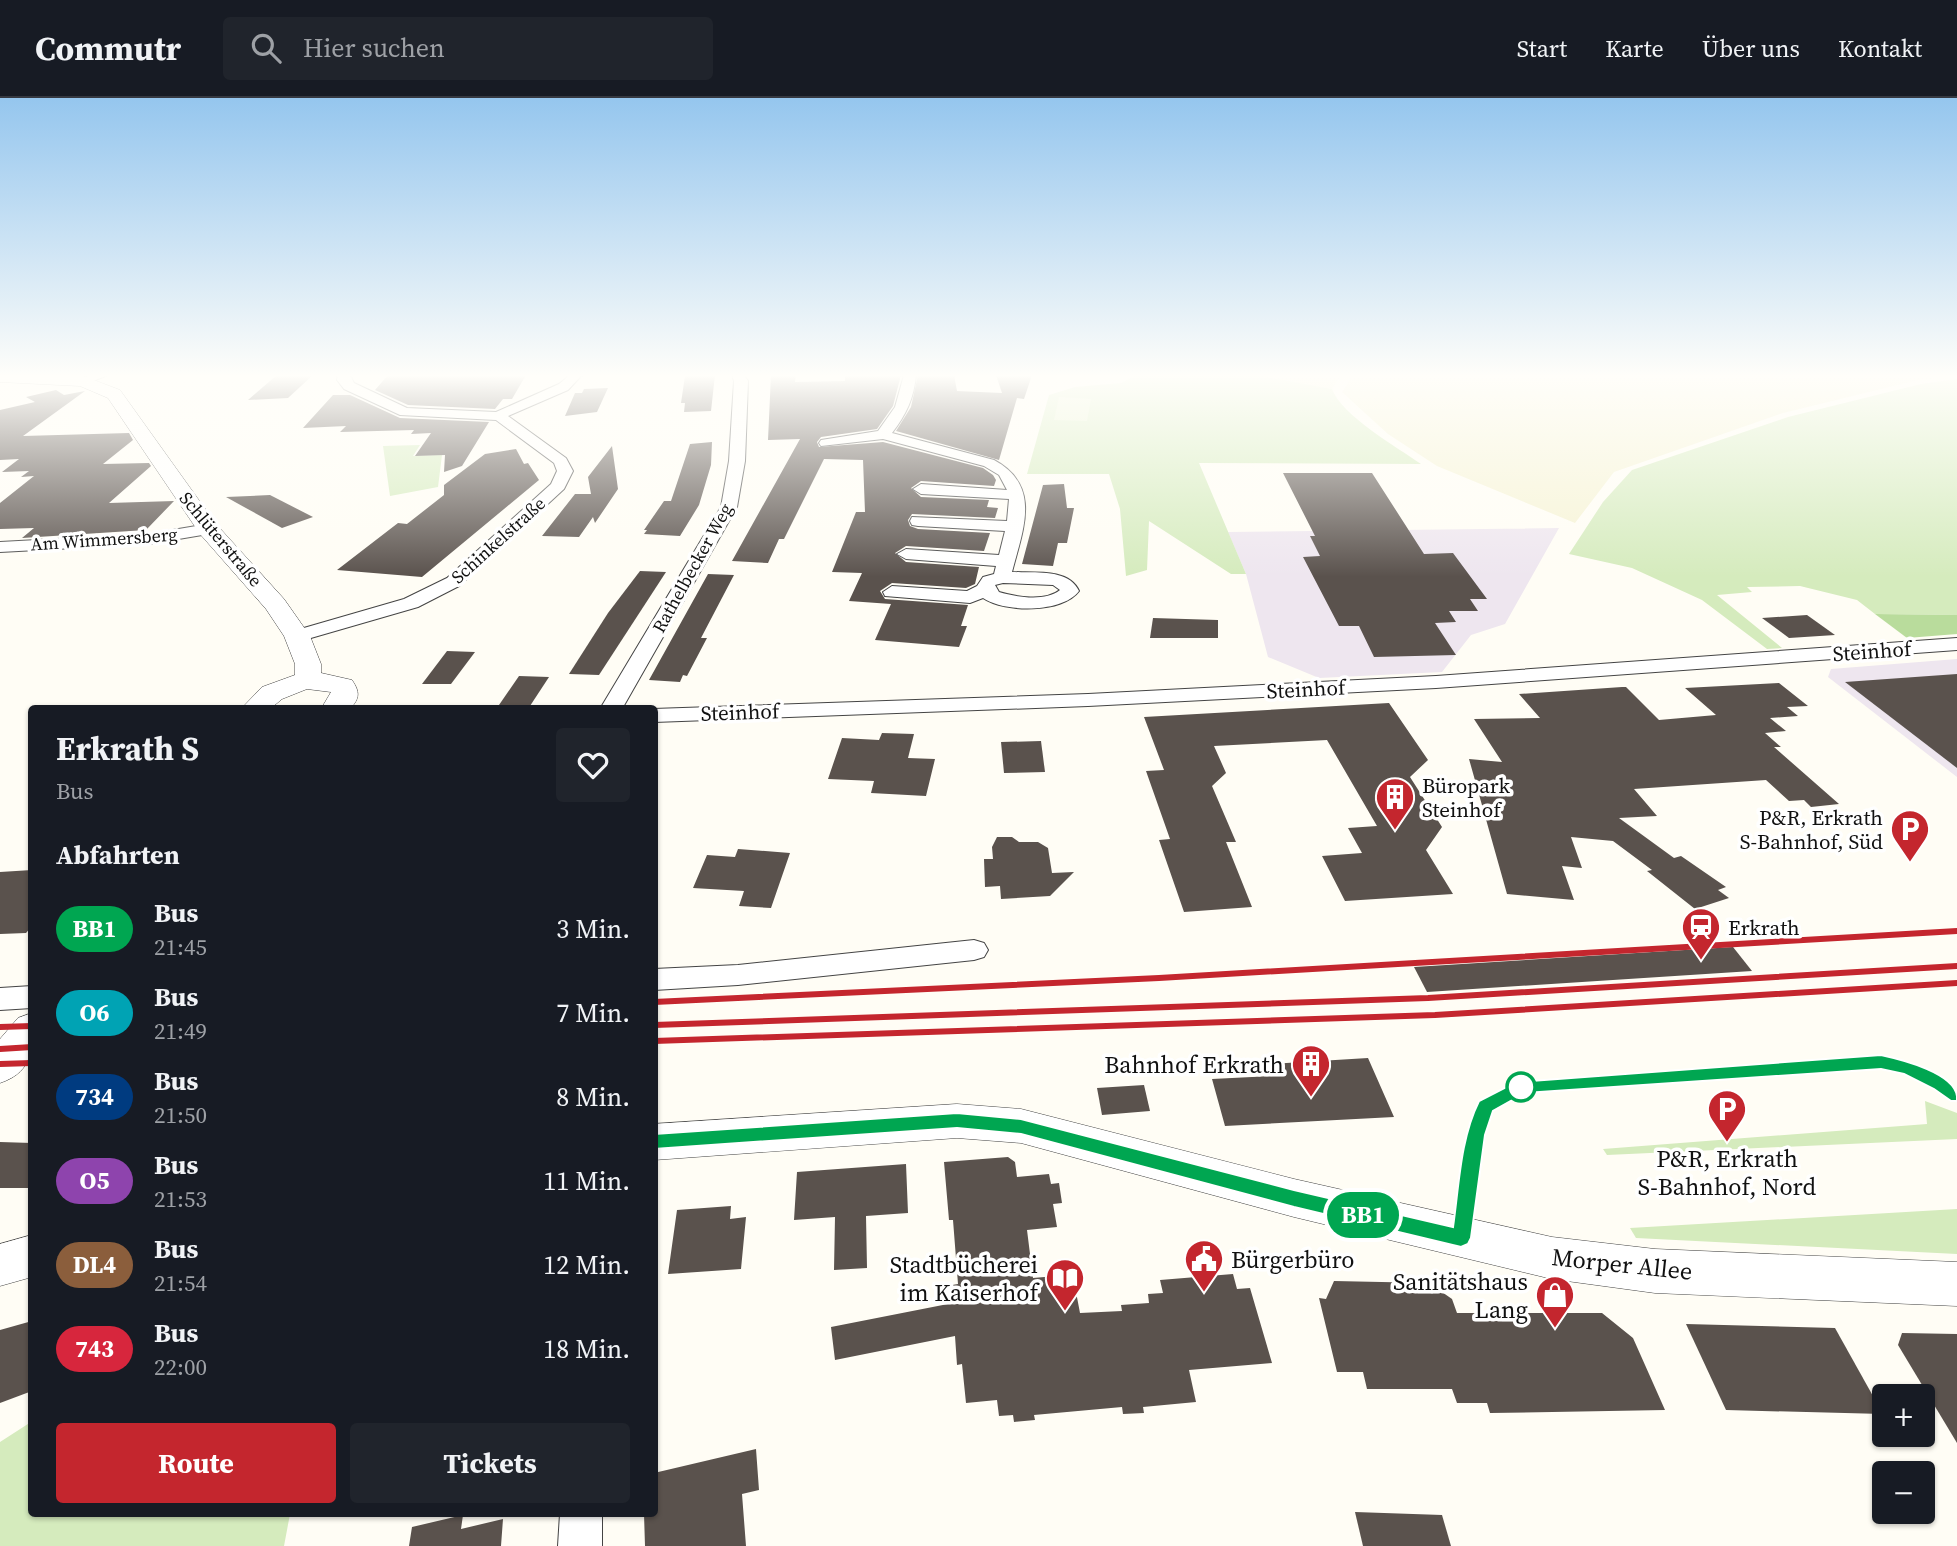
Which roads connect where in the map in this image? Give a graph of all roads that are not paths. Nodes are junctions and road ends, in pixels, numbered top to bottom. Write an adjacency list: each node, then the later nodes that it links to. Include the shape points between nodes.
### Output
1 (147, 443): 11 (street, Schlüterstraße)
2 (536, 443): 17 (street, Schinkelstraße, via 561,461 565,471 558,486 453,582 411,603)
3 (738, 443): 22 (street, Rathelbecker Weg, via 729,507)
4 (826, 443): 5 (street)
5 (829, 443)
6 (911, 443): 8 (street, via 1002,467 1013,478)
7 (921, 489): 8 (street)
8 (1018, 495): 10 (street)
9 (918, 521): 10 (street)
10 (1016, 527): 14 (street)
11 (208, 529): 12 (street, Am Wimmersberg, via 149,539); 17 (street, Schlüterstraße, via 275,604)
12 (0, 547)
13 (906, 554): 14 (street)
14 (1004, 569): 15 (street, via 989,580); 15 (street, via 1057,580 1070,591 1051,602 998,598)
15 (986, 589): 16 (street, via 970,597)
16 (892, 592)
17 (297, 636): 19 (street, Schlüterstraße, via 308,664)
18 (1957, 644): 23 (street, Steinhof, via 1436,682)
19 (308, 681): 20 (street, via 273,692); 21 (street, via 334,682 342,687)
20 (258, 705)
21 (343, 705)
22 (613, 705)
23 (658, 715)
24 (974, 950): 25 (street)
25 (658, 980)
26 (28, 997): 27 (street)
27 (0, 999)
28 (28, 1032): 29 (street)
29 (0, 1067)
30 (658, 1142): 33 (street, Morper Allee, via 957,1121 1021,1126 1294,1198 1578,1261 1655,1271)
31 (28, 1257): 32 (street)
32 (0, 1265)
33 (1957, 1284)
34 (580, 1517): 35 (street)
35 (580, 1546)

